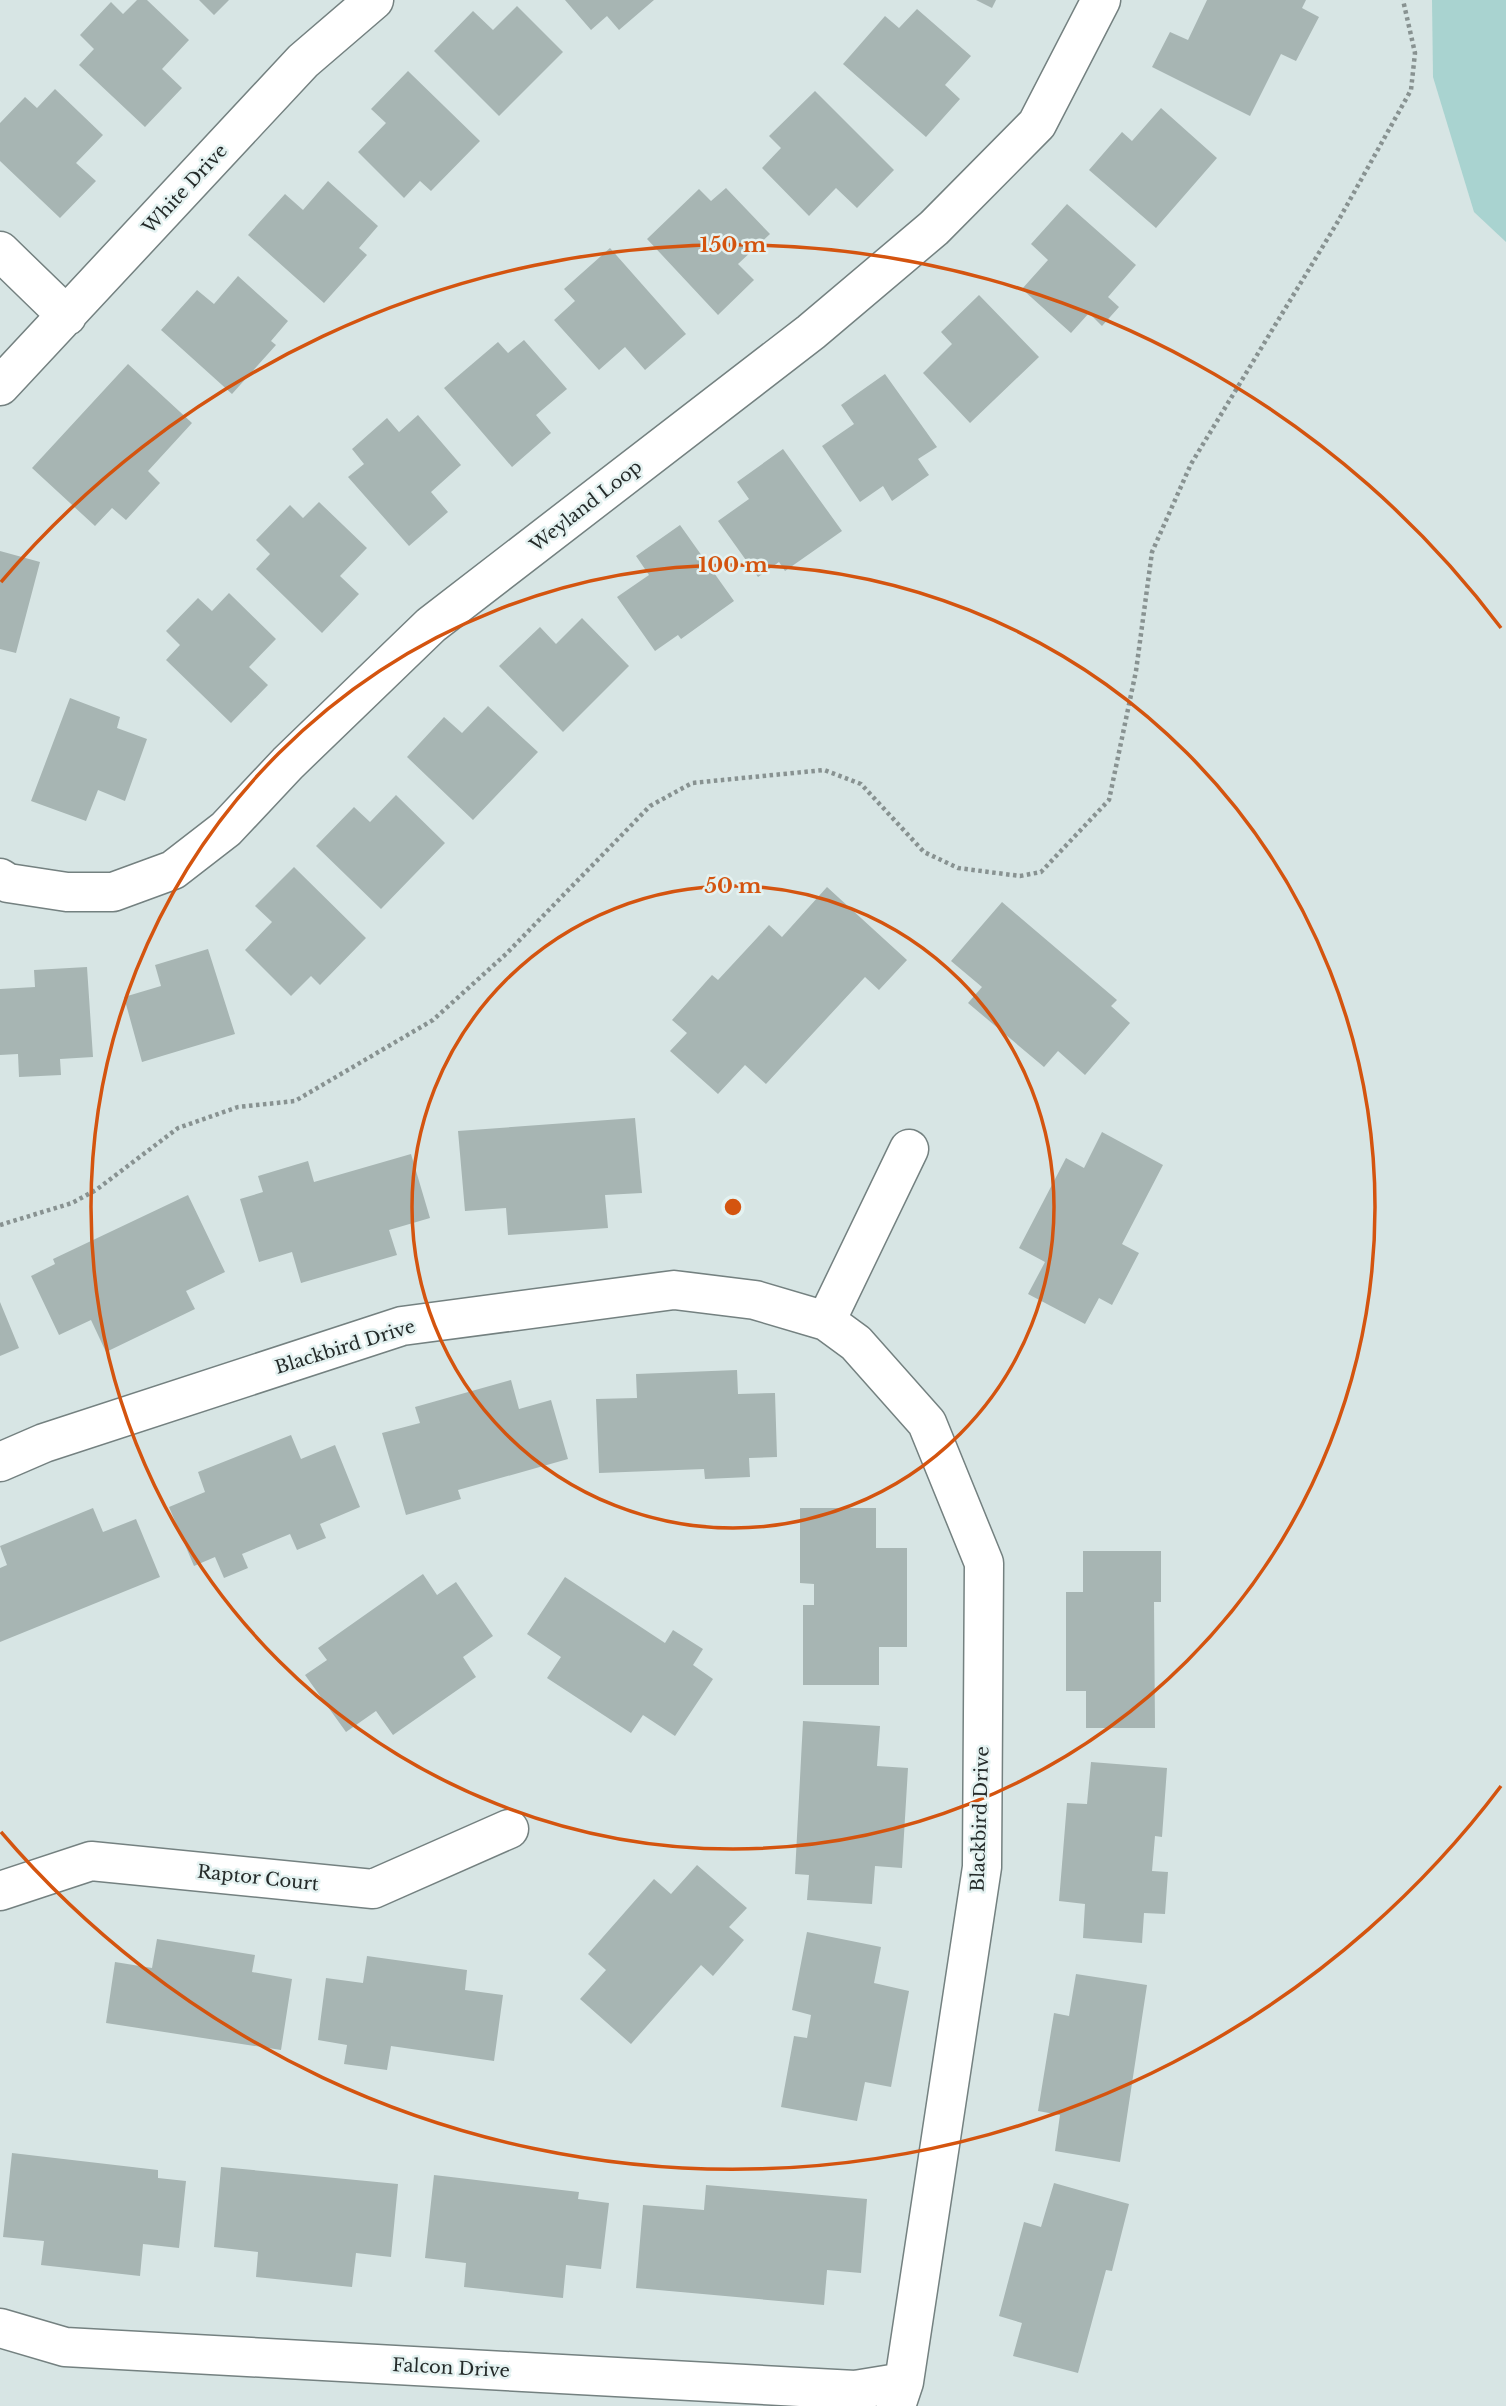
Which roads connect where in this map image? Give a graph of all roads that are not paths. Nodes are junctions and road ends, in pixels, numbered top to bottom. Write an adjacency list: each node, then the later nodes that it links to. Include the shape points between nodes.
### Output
1 (374, 0): 4 (street, White Drive, via 303,61)
2 (1101, 0): 6 (street, Weyland Loop, via 1037,124 934,228 811,332 431,625 226,829 173,870 113,892 67,892)
3 (0, 251): 4 (street)
4 (67, 316): 5 (street)
5 (0, 386)
6 (0, 878)
7 (908, 1149): 8 (street)
8 (826, 1321): 9 (street, Blackbird Drive, via 755,1300 674,1290 402,1326 44,1443); 13 (street, Blackbird Drive, via 856,1343 926,1423 984,1563 982,1867)
9 (0, 1462)
10 (509, 1829): 11 (street, Raptor Court, via 373,1889 91,1861)
11 (0, 1891)
12 (0, 2328): 13 (street, Falcon Drive, via 65,2347)
13 (900, 2394)

